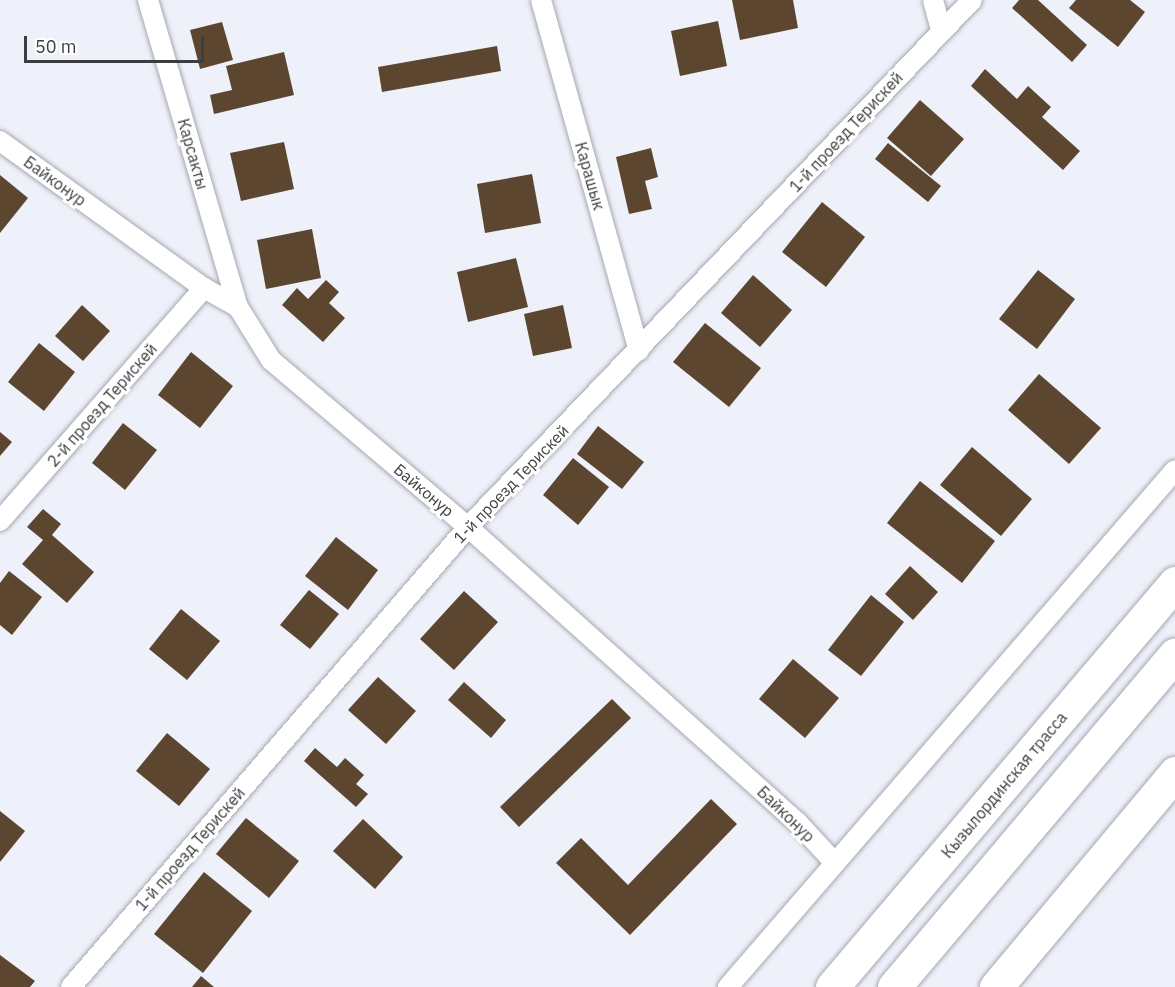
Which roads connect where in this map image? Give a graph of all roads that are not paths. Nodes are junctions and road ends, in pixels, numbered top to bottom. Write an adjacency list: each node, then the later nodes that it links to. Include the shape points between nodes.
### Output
1 (148, 0): 8 (street, Карсакты)
2 (541, 0): 9 (street, Карашык)
3 (933, 0): 5 (street)
4 (972, 0): 5 (street, 1-й проезд Терискей)
5 (941, 30): 9 (street, 1-й проезд Терискей)
6 (0, 141): 7 (street, Байконур)
7 (204, 288): 8 (street, Байконур); 11 (street, 2-й проезд Терискей)
8 (238, 307): 12 (street, Байконур, via 271,360)
9 (639, 351): 12 (street, 1-й проезд Терискей)
10 (1175, 470): 16 (street)
11 (0, 521)
12 (468, 527): 16 (street, Байконур, via 796,822); 17 (street, 1-й проезд Терискей)
13 (1175, 583): 19 (highway, Кызылординская трасса)
14 (1175, 656): 20 (highway)
15 (1175, 773): 21 (highway)
16 (834, 862): 18 (street)
17 (71, 987)
18 (728, 987)
19 (832, 987)
20 (894, 987)
21 (996, 987)

